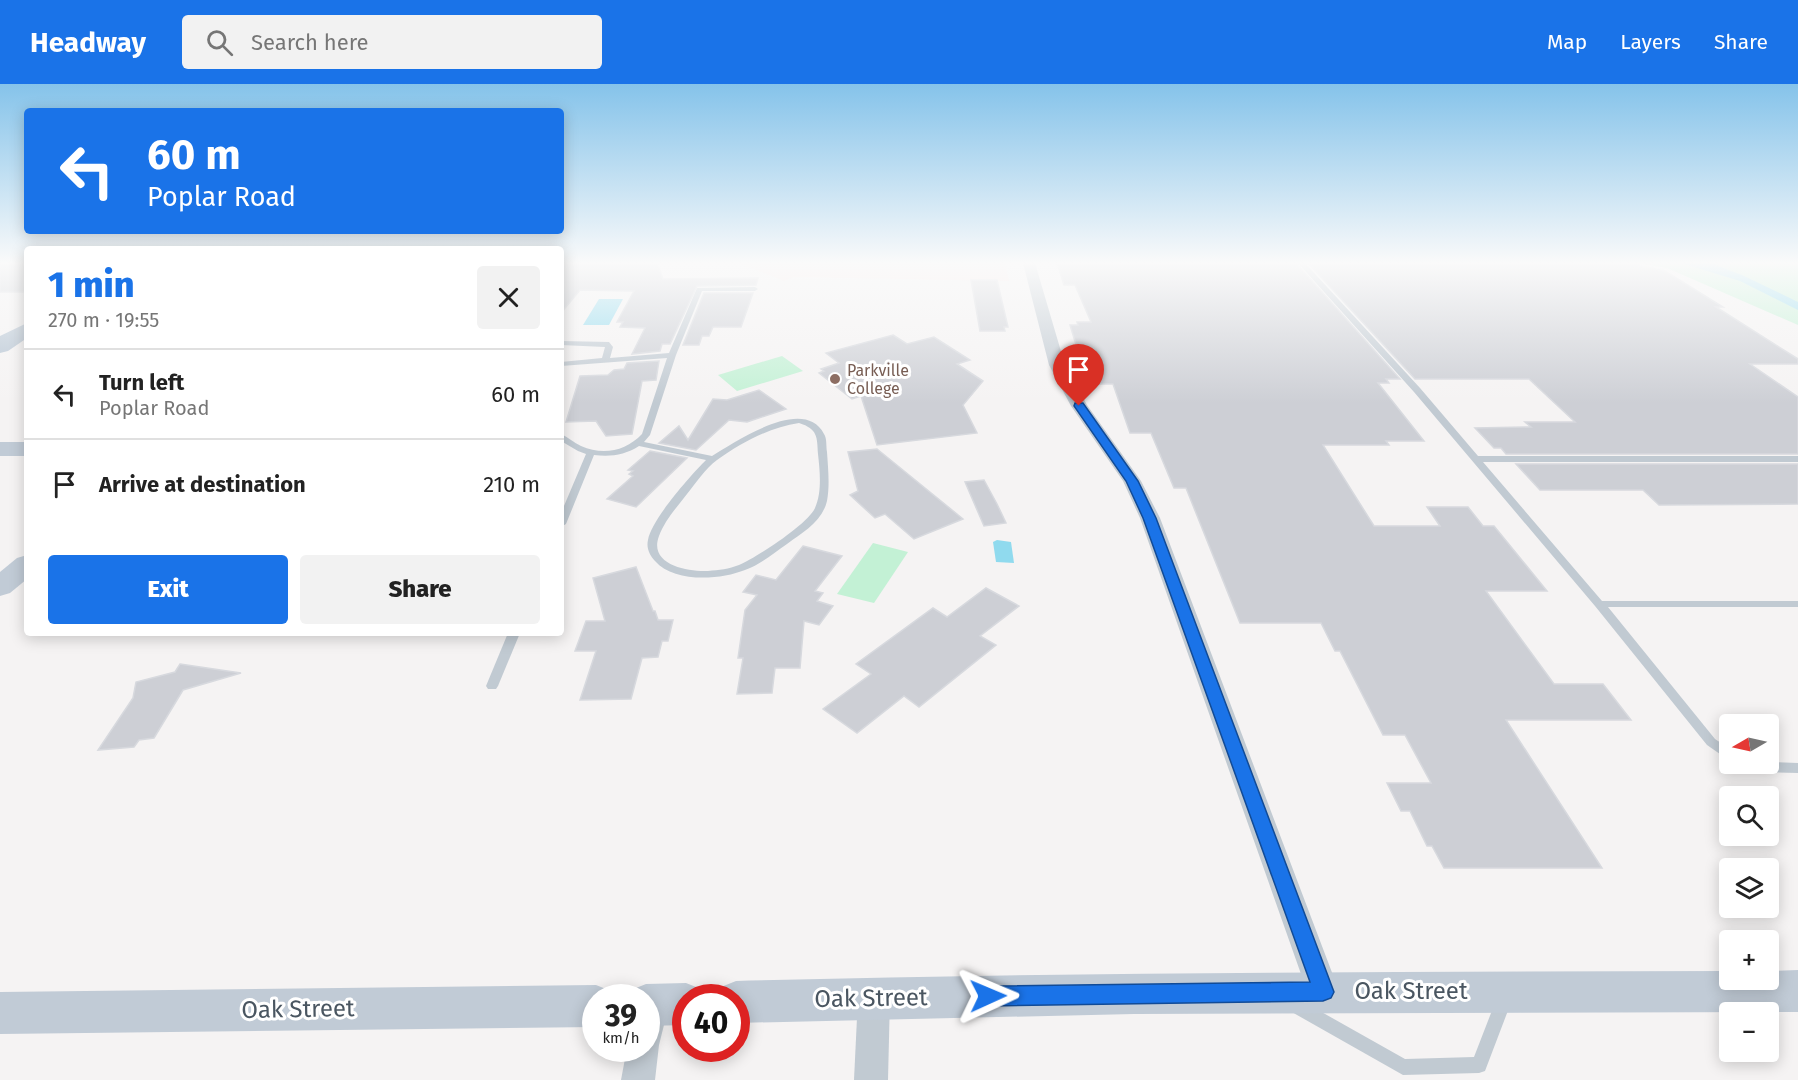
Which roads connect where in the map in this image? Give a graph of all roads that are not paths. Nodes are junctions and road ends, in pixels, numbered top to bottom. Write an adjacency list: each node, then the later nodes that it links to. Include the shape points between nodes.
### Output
1 (691, 309): 7 (lane)
2 (1042, 309): 30 (street, via 1057,365 1079,406 1132,481 1150,518)
3 (1343, 309): 16 (lane)
4 (24, 331): 6 (main road)
5 (564, 343): 8 (lane, via 606,344 609,347)
6 (0, 346)
7 (672, 355): 8 (lane); 11 (lane)
8 (605, 361): 9 (lane)
9 (564, 364)
10 (564, 439): 14 (lane)
11 (640, 444): 14 (lane, via 619,451); 15 (lane)
12 (0, 449): 13 (street)
13 (24, 449)
14 (591, 453): 18 (lane)
15 (713, 459): 15 (lane, via 771,425 806,424 821,435 822,498 816,515 807,525 758,560 719,574 683,573 658,557 653,537 693,480)
16 (1476, 459): 17 (lane); 21 (lane)
17 (1798, 459)
18 (564, 517)
19 (24, 567): 20 (street)
20 (0, 587)
21 (1599, 604): 22 (lane); 25 (lane)
22 (1798, 604)
23 (513, 636): 24 (lane)
24 (492, 686)
25 (1719, 748)
26 (1779, 768): 27 (lane)
27 (1798, 768)
28 (1270, 991): 29 (lane, via 1403,1067 1479,1065); 30 (street, Oak Street); 32 (street, Oak Street)
29 (1507, 991): 30 (street, Oak Street); 31 (street, Oak Street)
30 (1323, 992)
31 (1795, 996)
32 (874, 998): 33 (street, Oak Street); 38 (street)
33 (750, 1002)
34 (582, 1006): 35 (street, Oak Street)
35 (0, 1013)
36 (641, 1062): 37 (street)
37 (638, 1080)
38 (872, 1080)

